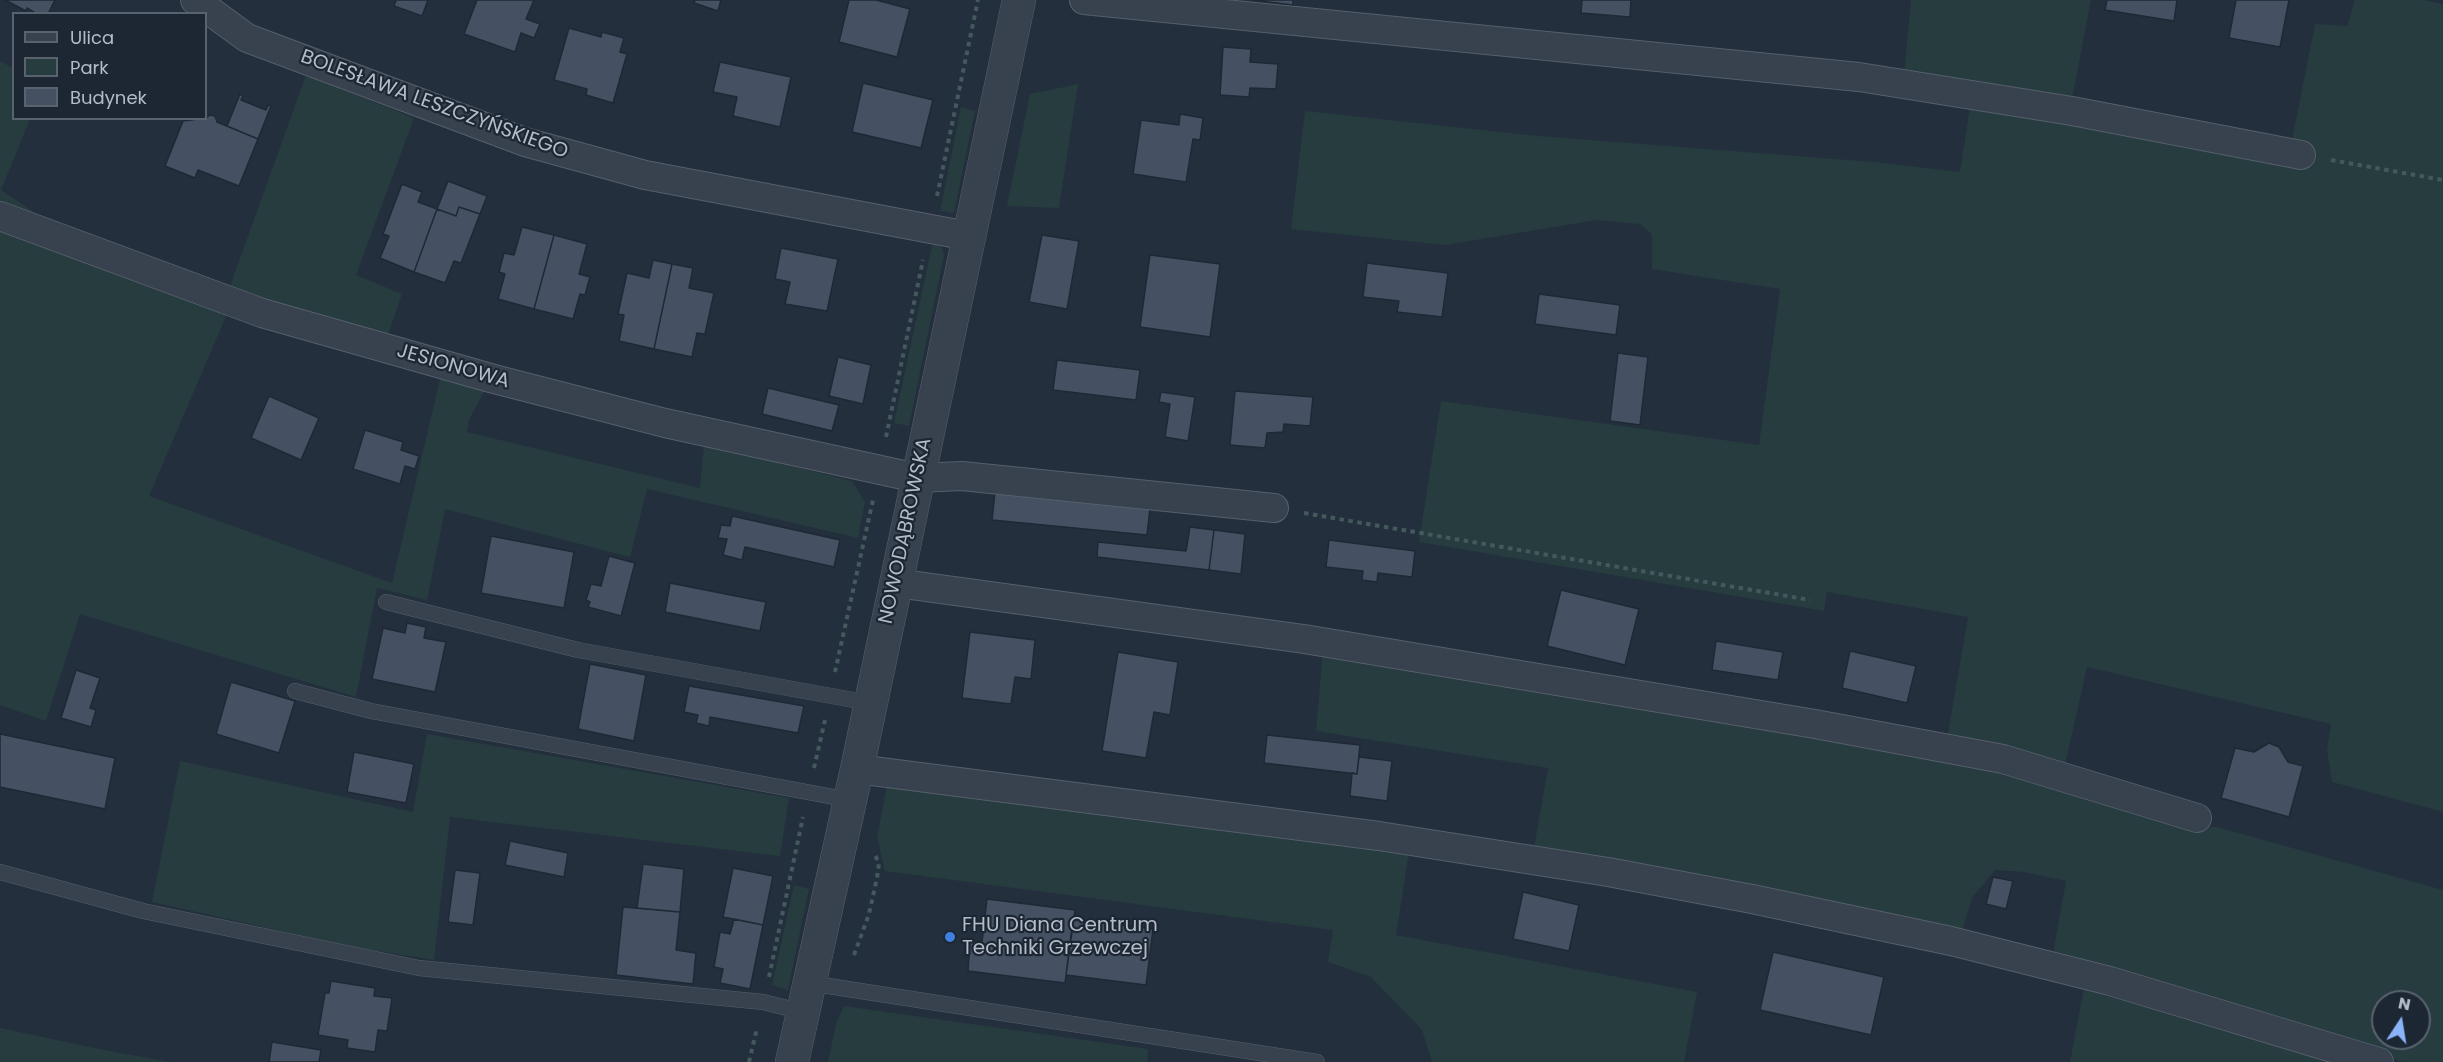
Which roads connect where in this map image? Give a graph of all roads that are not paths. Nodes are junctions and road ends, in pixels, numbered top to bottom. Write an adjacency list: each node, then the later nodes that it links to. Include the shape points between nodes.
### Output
1 (195, 0): 6 (street, BOLESŁAWA LESZCZYŃSKIEGO, via 247,38 525,142 645,175)
2 (1019, 0): 6 (street, NOWODĄBROWSKA)
3 (1084, 0): 4 (street, via 1859,77 2072,111)
4 (2301, 154)
5 (0, 216): 7 (street, JESIONOWA, via 262,313 665,423)
6 (968, 236): 7 (street, NOWODĄBROWSKA)
7 (916, 478): 8 (street, JESIONOWA, via 962,476); 9 (street, NOWODĄBROWSKA)
8 (1274, 508)
9 (896, 583): 12 (street, NOWODĄBROWSKA); 15 (street, via 1304,639 1827,726 2003,759)
10 (386, 602): 12 (lane, via 578,650)
11 (295, 691): 14 (lane, via 371,711)
12 (870, 703): 13 (street, NOWODĄBROWSKA)
13 (857, 769): 14 (street, NOWODĄBROWSKA); 20 (street, via 1378,836 1697,888 1951,941 2110,981)
14 (850, 800): 17 (street, NOWODĄBROWSKA)
15 (2197, 818)
16 (0, 872): 17 (lane, via 143,911 419,969 763,1002)
17 (806, 997): 18 (street, NOWODĄBROWSKA); 19 (lane)
18 (792, 1062)
19 (1317, 1062)
20 (2379, 1062)

